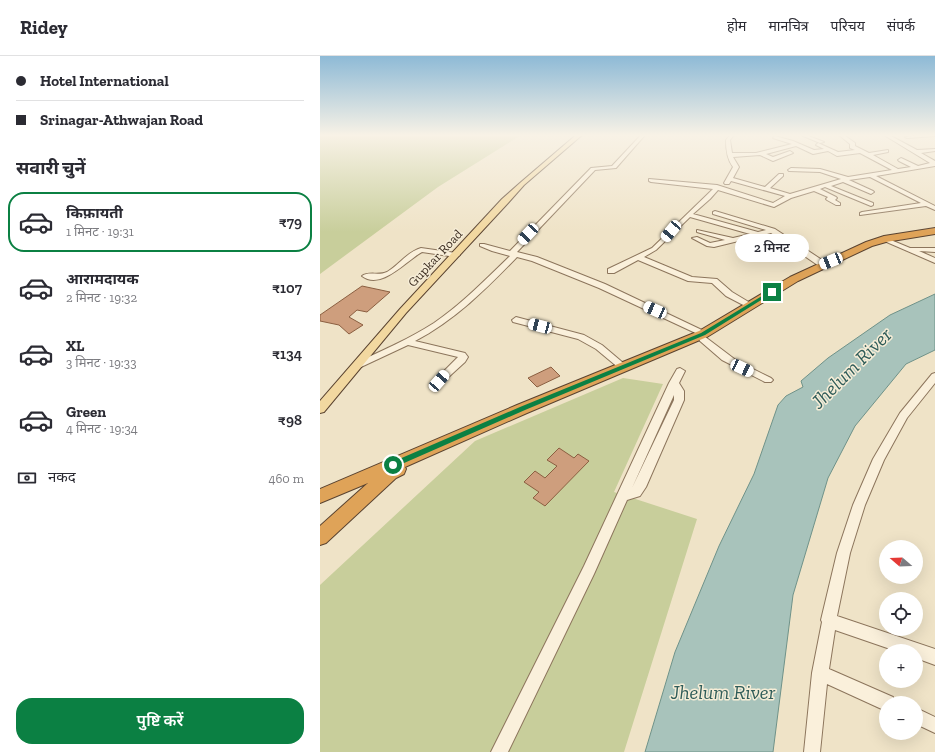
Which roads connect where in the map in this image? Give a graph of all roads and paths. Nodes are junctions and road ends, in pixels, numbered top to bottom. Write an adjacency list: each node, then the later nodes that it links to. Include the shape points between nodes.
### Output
1 (541, 167): 39 (main road, Gupkar Road, via 522,184)
2 (609, 167): 38 (street, via 593,169 528,234)
3 (736, 167): 11 (street)
4 (891, 167): 8 (street)
5 (922, 167): 6 (street)
6 (918, 168): 8 (street)
7 (791, 170): 13 (street, via 815,169 832,173)
8 (897, 171): 10 (street)
9 (781, 174): 17 (street)
10 (870, 175): 13 (street); 21 (street)
11 (730, 179): 15 (street); 17 (street)
12 (652, 180): 15 (street)
13 (845, 180): 14 (street); 18 (street)
14 (825, 185): 16 (street); 23 (street)
15 (719, 188): 19 (street, via 774,205); 27 (street)
16 (813, 188): 19 (street); 22 (street, via 834,198 829,199)
17 (766, 189): 19 (street)
18 (871, 192)
19 (791, 196)
20 (935, 198): 21 (street)
21 (924, 203): 24 (street); 26 (street)
22 (838, 204)
23 (871, 204)
24 (935, 208)
25 (715, 213): 28 (street)
26 (862, 214)
27 (689, 215): 31 (street); 40 (street, via 654,249)
28 (773, 230): 31 (street); 42 (street)
29 (699, 231): 34 (street)
30 (935, 232): 33 (highway)
31 (758, 234): 34 (street)
32 (695, 238): 34 (street, via 711,245)
33 (884, 239): 36 (street); 42 (highway)
34 (734, 241)
35 (482, 245): 38 (street)
36 (907, 249): 37 (street); 41 (street)
37 (935, 250)
38 (514, 254): 47 (street, via 602,286); 48 (street, via 492,280 438,323)
39 (456, 255): 44 (street, via 421,250 391,273 379,277); 49 (main road, Gupkar Road, via 403,311)
40 (640, 258): 43 (street); 45 (street, via 691,279 714,281)
41 (935, 261)
42 (822, 264): 45 (highway)
43 (611, 272)
44 (366, 276)
45 (749, 306): 47 (highway)
46 (516, 320): 50 (street, via 581,337 599,347)
47 (703, 337): 50 (highway); 53 (street, via 722,357); 56 (highway)
48 (406, 342): 49 (street); 54 (street, via 462,355 462,360)
49 (358, 365): 55 (main road, Gupkar Road)
50 (623, 367): 56 (highway, via 495,421)
51 (680, 370): 66 (street, via 589,570)
52 (935, 376): 60 (street, via 892,436 872,474 856,512)
53 (768, 380)
54 (439, 381)
55 (320, 409)
56 (418, 458): 57 (highway)
57 (394, 467): 58 (highway); 59 (highway)
58 (320, 496)
59 (320, 537)
60 (828, 620): 61 (street); 62 (street)
61 (935, 657)
62 (820, 673): 63 (street); 67 (street)
63 (879, 699)
64 (923, 719): 65 (street)
65 (935, 725)
66 (499, 752)
67 (812, 752)

